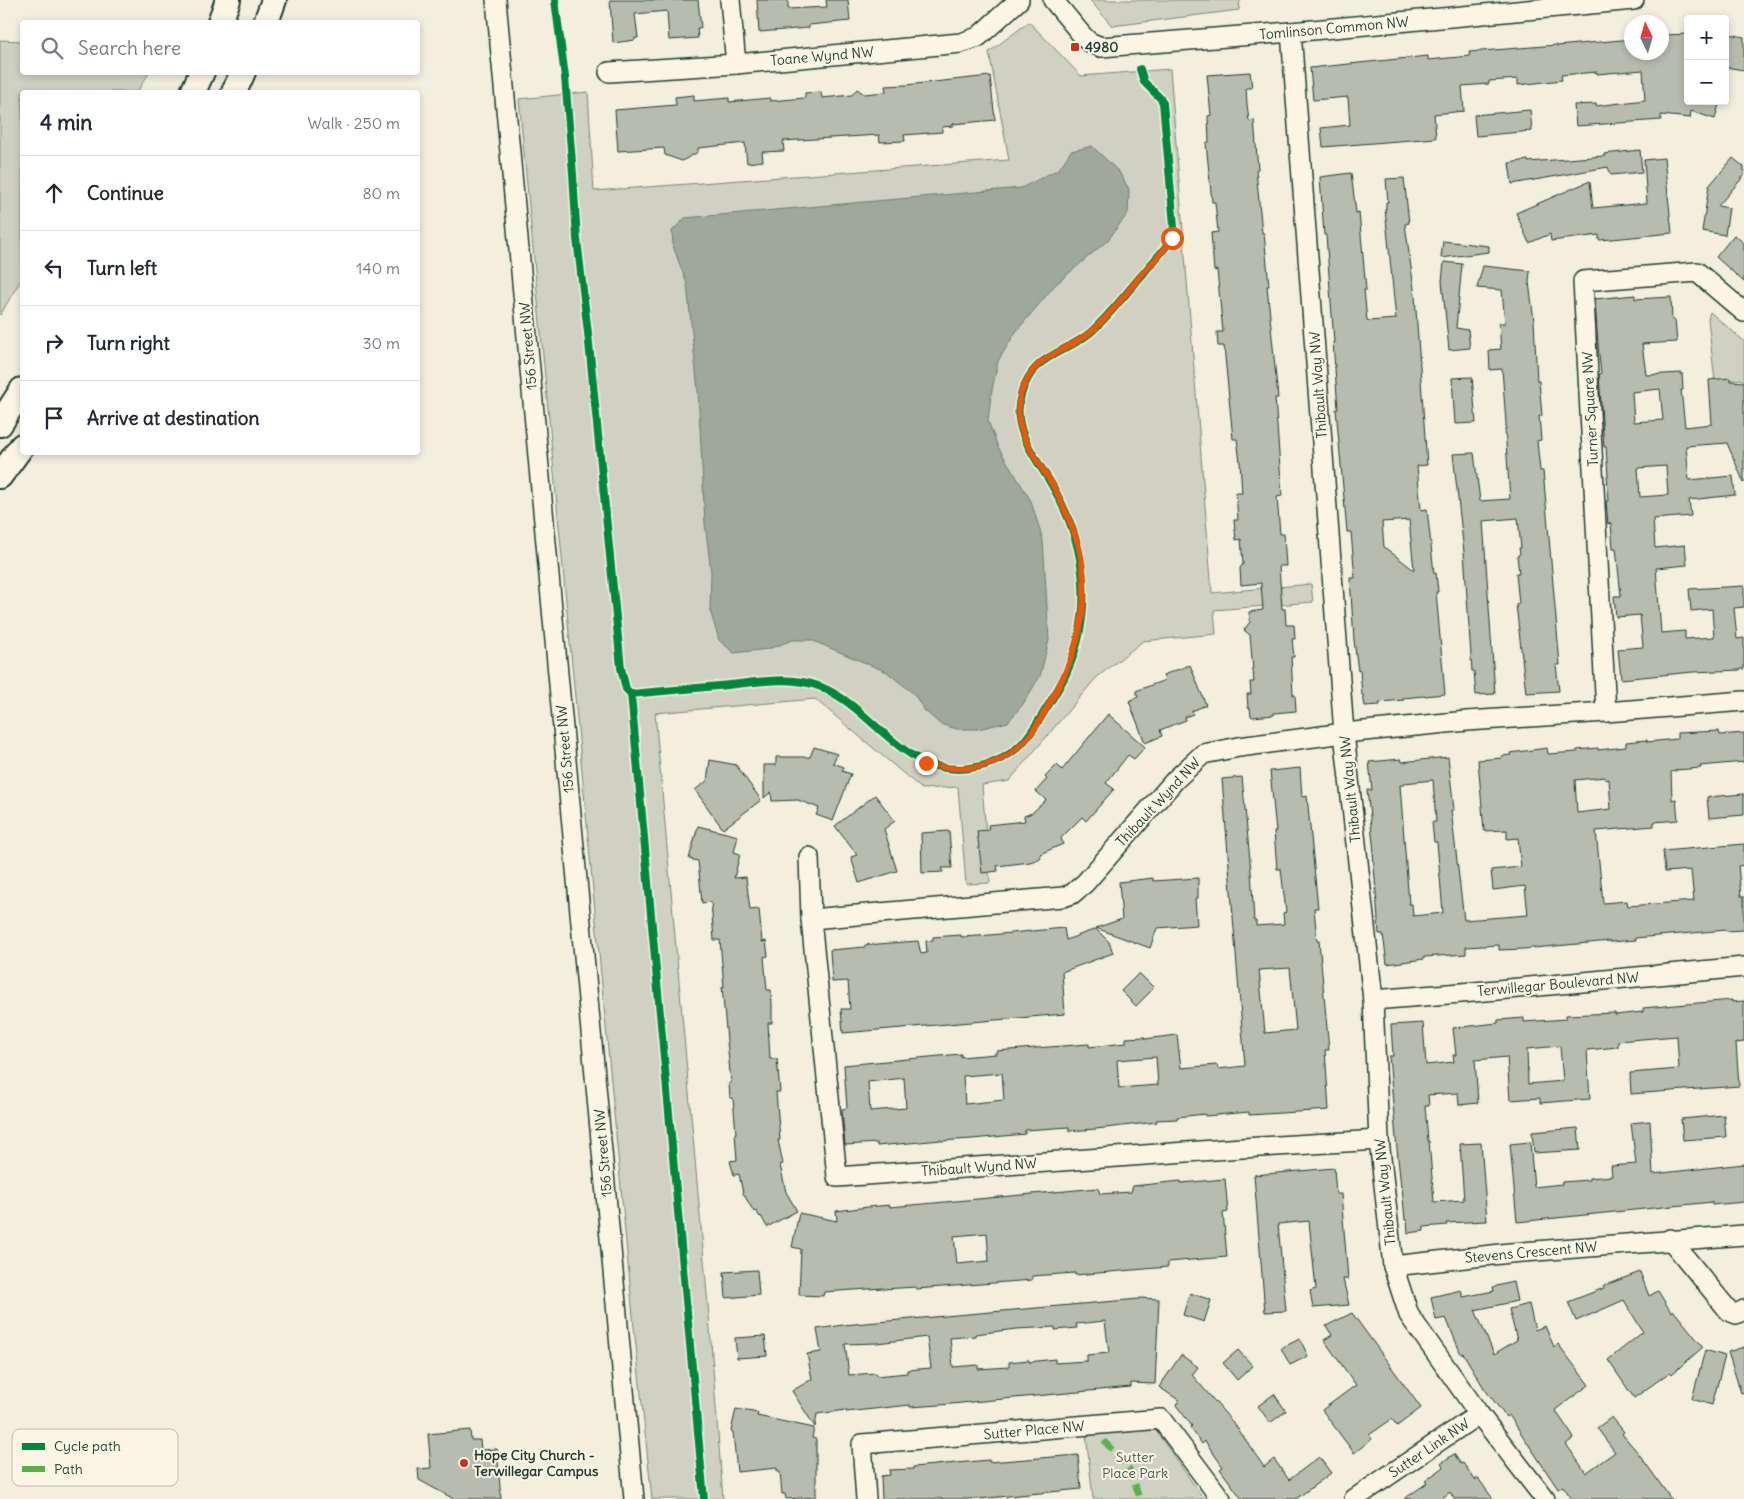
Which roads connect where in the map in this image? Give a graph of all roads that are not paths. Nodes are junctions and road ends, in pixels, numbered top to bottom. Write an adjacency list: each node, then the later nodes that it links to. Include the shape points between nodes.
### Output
1 (228, 0): 8 (main road)
2 (274, 0): 9 (main road)
3 (496, 0): 35 (street, 156 Street NW)
4 (730, 0): 11 (street)
5 (1019, 0): 11 (street, Toane Wynd NW, via 978,37 961,43)
6 (1053, 0): 10 (street, Tomlinson Common NW, via 1082,35 1102,47)
7 (1634, 0): 10 (street, Tomlinson Common NW)
8 (221, 20)
9 (267, 20)
10 (1291, 32): 24 (street, Thibault Way NW)
11 (736, 64): 12 (street, Toane Wynd NW)
12 (609, 72)
13 (201, 75): 15 (main road)
14 (242, 75): 16 (main road)
15 (194, 90)
16 (235, 90)
17 (1744, 312): 23 (street, Turner Square NW, via 1697,272 1583,281)
18 (20, 393): 19 (main road)
19 (0, 424)
20 (20, 449): 21 (main road)
21 (0, 476)
22 (1744, 701): 23 (street)
23 (1606, 712): 24 (street)
24 (1344, 733): 26 (street, Thibault Wynd NW, via 1239,746 1203,754 1175,780 1072,894); 28 (street, Thibault Way NW)
25 (809, 856): 26 (street, Thibault Wynd NW)
26 (810, 919): 29 (street, Thibault Wynd NW, via 836,1177)
27 (1744, 967): 28 (street, Terwillegar Boulevard NW)
28 (1372, 1000): 29 (street, Thibault Way NW)
29 (1379, 1140): 32 (street, Thibault Way NW)
30 (1744, 1235): 31 (street, Stevens Crescent NW)
31 (1670, 1239): 32 (street, Stevens Crescent NW); 33 (street, via 1729,1311 1736,1314)
32 (1393, 1266): 34 (street, Thibault Way NW, via 1409,1315)
33 (1744, 1310)
34 (1479, 1414): 38 (street, Sutter Link NW); 39 (street, Thibault Way NW)
35 (634, 1499)
36 (866, 1499): 37 (street, Sutter Place NW, via 862,1444 1160,1419)
37 (1221, 1499)
38 (1354, 1499)
39 (1545, 1499)

